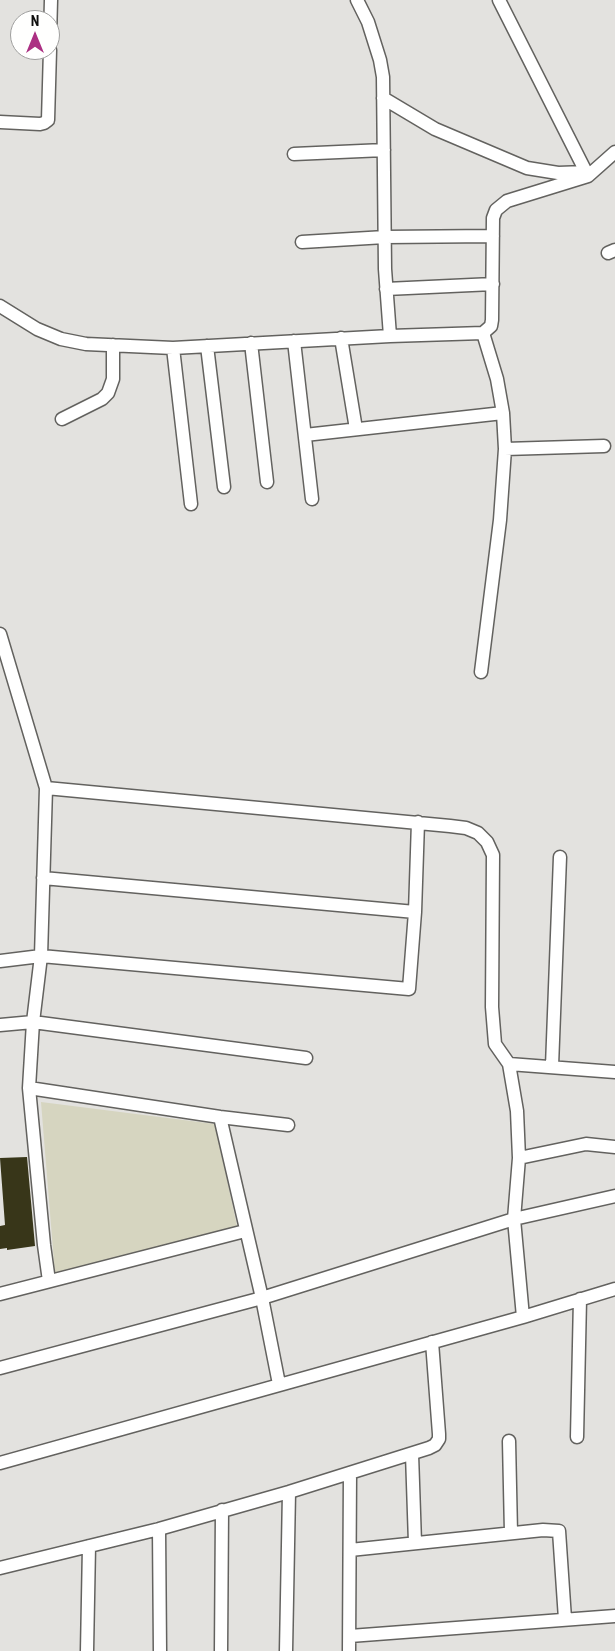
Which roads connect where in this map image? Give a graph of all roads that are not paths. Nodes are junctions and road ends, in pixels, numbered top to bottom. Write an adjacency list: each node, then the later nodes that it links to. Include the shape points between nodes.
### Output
1 (357, 0): 4 (street, via 380,60)
2 (499, 0): 9 (street)
3 (50, 60): 5 (street, via 48,120 44,124)
4 (383, 98): 6 (street); 9 (street, via 435,129 527,168)
5 (0, 122)
6 (384, 150): 7 (street); 11 (street)
7 (294, 154)
8 (614, 154): 9 (street)
9 (587, 174): 10 (street, via 507,202 496,210)
10 (493, 236): 11 (street); 13 (street)
11 (385, 237): 12 (street); 14 (street)
12 (302, 242)
13 (492, 284): 14 (street); 16 (street, via 491,326)
14 (386, 289): 17 (street)
15 (0, 306): 21 (street, via 37,329 61,339)
16 (483, 333): 17 (street); 24 (street)
17 (390, 336): 18 (street)
18 (341, 338): 19 (street); 26 (street)
19 (294, 341): 20 (street); 27 (street)
20 (251, 343): 22 (street); 30 (street)
21 (113, 346): 23 (street); 25 (street, via 113,379 108,393)
22 (207, 346): 23 (street); 31 (street)
23 (173, 348): 33 (street)
24 (503, 413): 26 (street); 29 (street)
25 (62, 420)
26 (356, 429): 27 (street)
27 (305, 435): 32 (street)
28 (604, 446): 29 (street)
29 (505, 449): 36 (street, via 500,520)
30 (267, 482)
31 (224, 487)
32 (312, 499)
33 (191, 504)
34 (0, 634): 35 (street)
35 (3, 651): 37 (street)
36 (481, 672)
37 (46, 788): 38 (street); 40 (street)
38 (418, 822): 41 (street); 47 (street, via 466,828 490,846 493,855 492,1007 495,1044)
39 (560, 856): 48 (street)
40 (43, 878): 41 (street); 42 (street)
41 (415, 912): 42 (street, via 409,989)
42 (40, 956): 43 (street); 44 (street)
43 (0, 961)
44 (33, 1022): 45 (street); 46 (street); 50 (street)
45 (0, 1025)
46 (306, 1058)
47 (509, 1064): 48 (street); 54 (street, via 518,1111)
48 (552, 1066): 49 (street)
49 (615, 1072)
50 (29, 1088): 51 (street); 58 (street)
51 (220, 1117): 52 (street); 57 (street)
52 (288, 1126)
53 (615, 1147): 54 (street, via 586,1144)
54 (519, 1158): 56 (street)
55 (615, 1196): 56 (street)
56 (514, 1219): 61 (street); 63 (street)
57 (245, 1231): 58 (street); 61 (street)
58 (50, 1281): 60 (street)
59 (615, 1289): 62 (street)
60 (0, 1294)
61 (262, 1298): 65 (street); 66 (street)
62 (580, 1299): 63 (street); 67 (street)
63 (523, 1317): 64 (street)
64 (432, 1342): 66 (street); 69 (street, via 439,1439 429,1448)
65 (0, 1368)
66 (279, 1384): 70 (street)
67 (577, 1437)
68 (509, 1441): 75 (street)
69 (412, 1454): 71 (street); 76 (street)
70 (0, 1463)
71 (350, 1473): 72 (street); 78 (street)
72 (289, 1492): 73 (street); 86 (street)
73 (222, 1510): 74 (street); 85 (street)
74 (159, 1529): 77 (street); 84 (street)
75 (511, 1533): 76 (street); 81 (street, via 559,1531)
76 (415, 1543): 78 (street)
77 (89, 1546): 79 (street); 83 (street)
78 (350, 1550): 82 (street)
79 (0, 1568)
80 (615, 1616): 81 (street)
81 (565, 1619): 82 (street)
82 (350, 1636): 87 (street)
83 (87, 1651)
84 (160, 1651)
85 (221, 1651)
86 (286, 1651)
87 (349, 1651)

